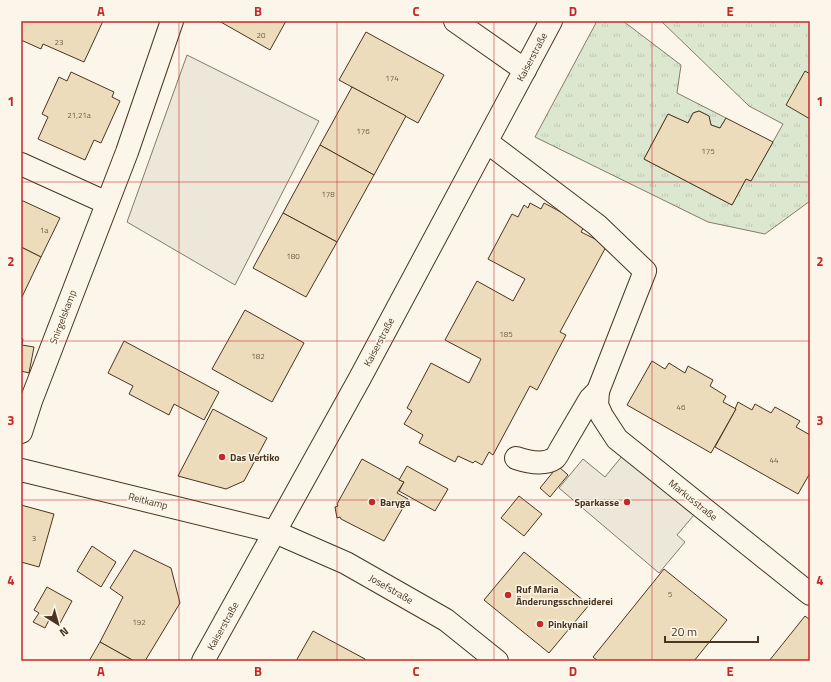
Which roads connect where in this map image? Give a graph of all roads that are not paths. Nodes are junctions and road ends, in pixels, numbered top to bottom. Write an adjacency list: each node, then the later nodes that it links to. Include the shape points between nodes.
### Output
1 (172, 21): 7 (street, Snirgelskamp)
2 (455, 21): 4 (street)
3 (551, 21): 4 (street, Kaiserstraße)
4 (525, 70): 5 (street, Kaiserstraße)
5 (487, 142): 8 (street, via 598,225 645,271); 12 (street, Kaiserstraße)
6 (21, 164): 7 (street)
7 (107, 203): 9 (street, Snirgelskamp)
8 (598, 391): 10 (street, via 590,399 555,458 538,463); 13 (street, Markusstraße, via 597,405 617,439)
9 (21, 432)
10 (516, 458)
11 (21, 470): 12 (street, Reitkamp)
12 (275, 532): 14 (street, Kaiserstraße); 15 (street, Josefstraße, via 346,563 446,620)
13 (810, 594)
14 (203, 661)
15 (497, 661)

